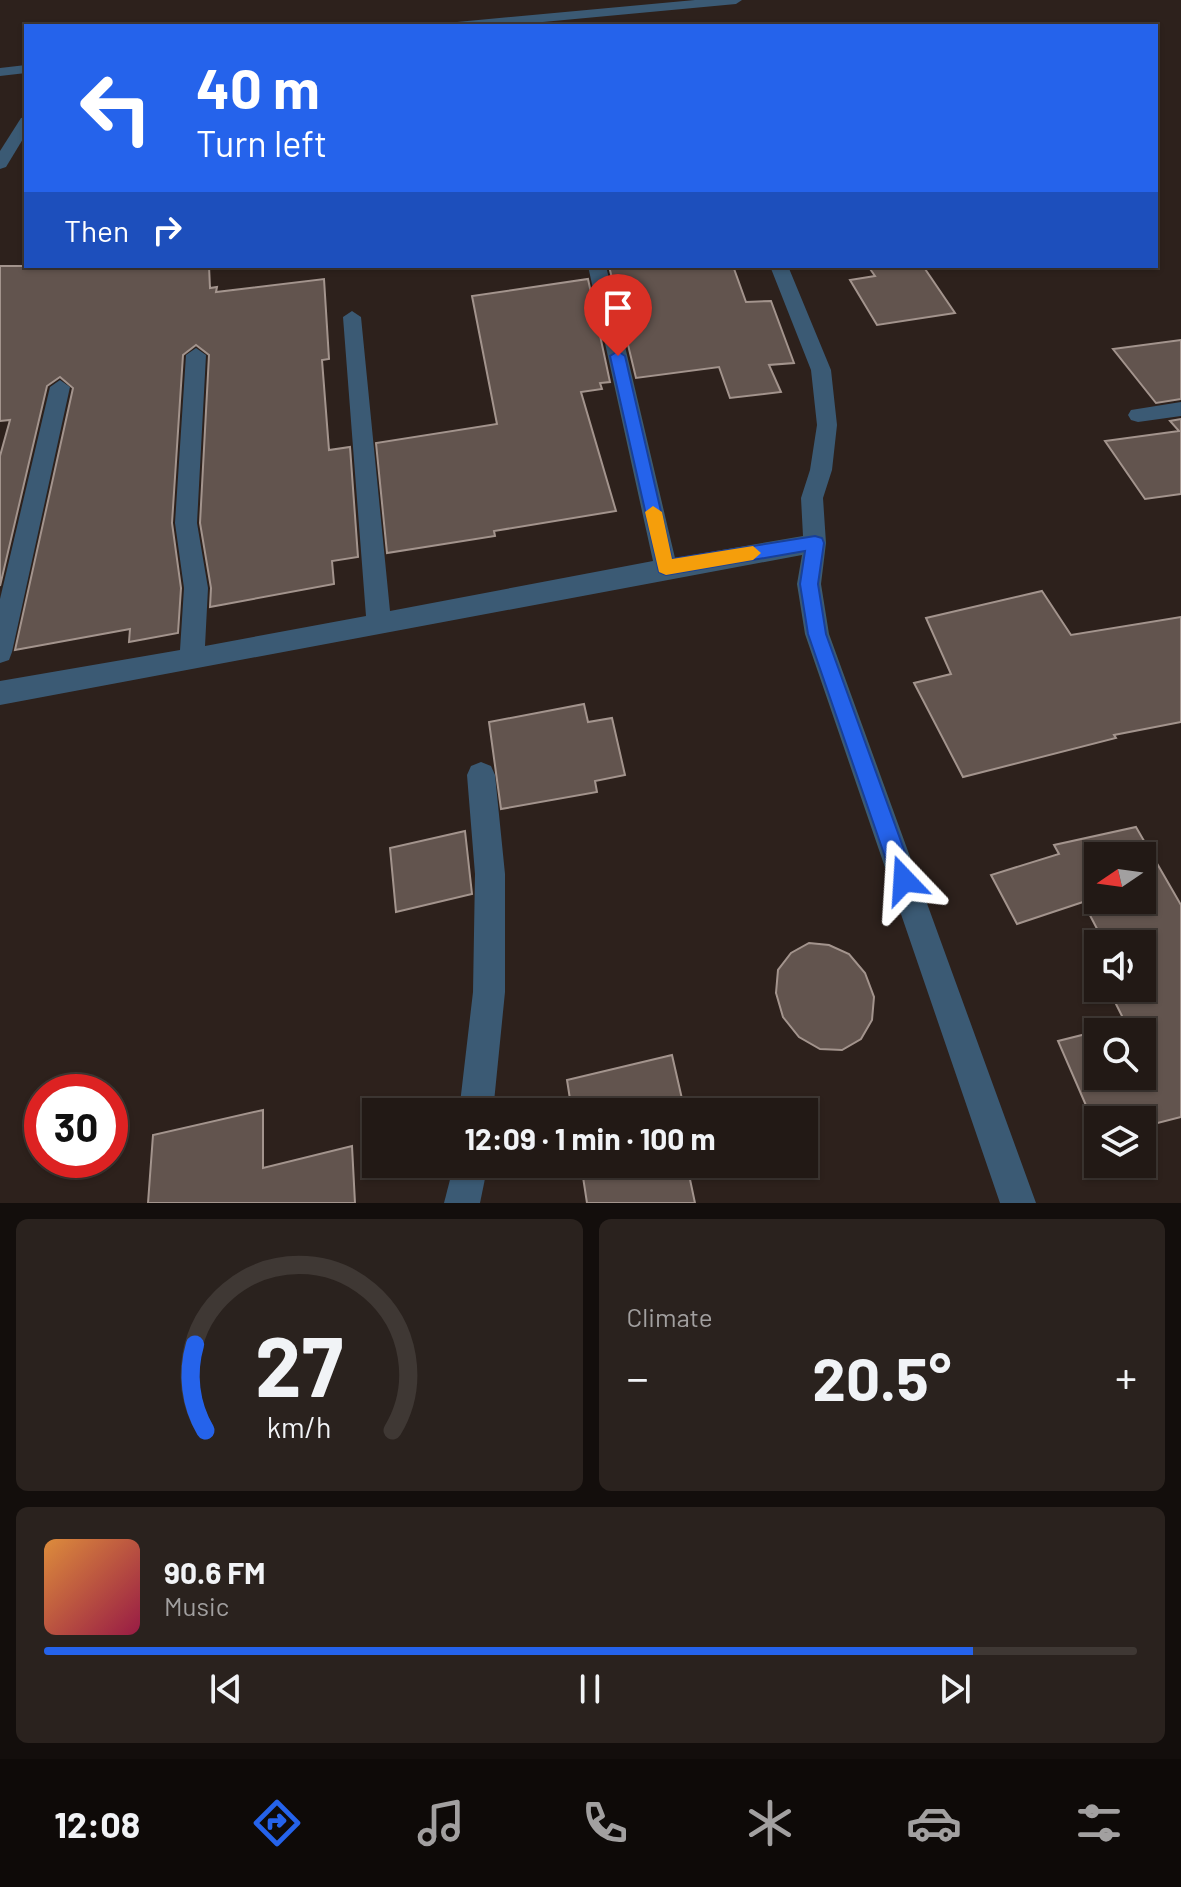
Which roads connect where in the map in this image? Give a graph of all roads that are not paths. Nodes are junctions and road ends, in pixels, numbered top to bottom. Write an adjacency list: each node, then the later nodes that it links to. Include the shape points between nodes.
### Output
1 (736, 0): 2 (street)
2 (478, 24)
3 (24, 69): 4 (street)
4 (0, 72)
5 (24, 125): 6 (street)
6 (0, 164)
7 (597, 268): 15 (street)
8 (780, 268): 14 (street, via 821,370 827,425 812,498)
9 (352, 317): 16 (street)
10 (196, 355): 18 (street, via 186,523 196,588)
11 (60, 387): 17 (street)
12 (1181, 409): 13 (street)
13 (1138, 415)
14 (815, 543): 15 (street); 24 (street, via 809,584 817,634)
15 (666, 567): 16 (street)
16 (379, 625): 18 (street)
17 (0, 652)
18 (192, 660): 19 (street)
19 (0, 693)
20 (481, 775): 21 (street, via 490,874 489,992)
21 (478, 1098)
22 (468, 1178): 23 (street)
23 (462, 1203)
24 (1018, 1203)

